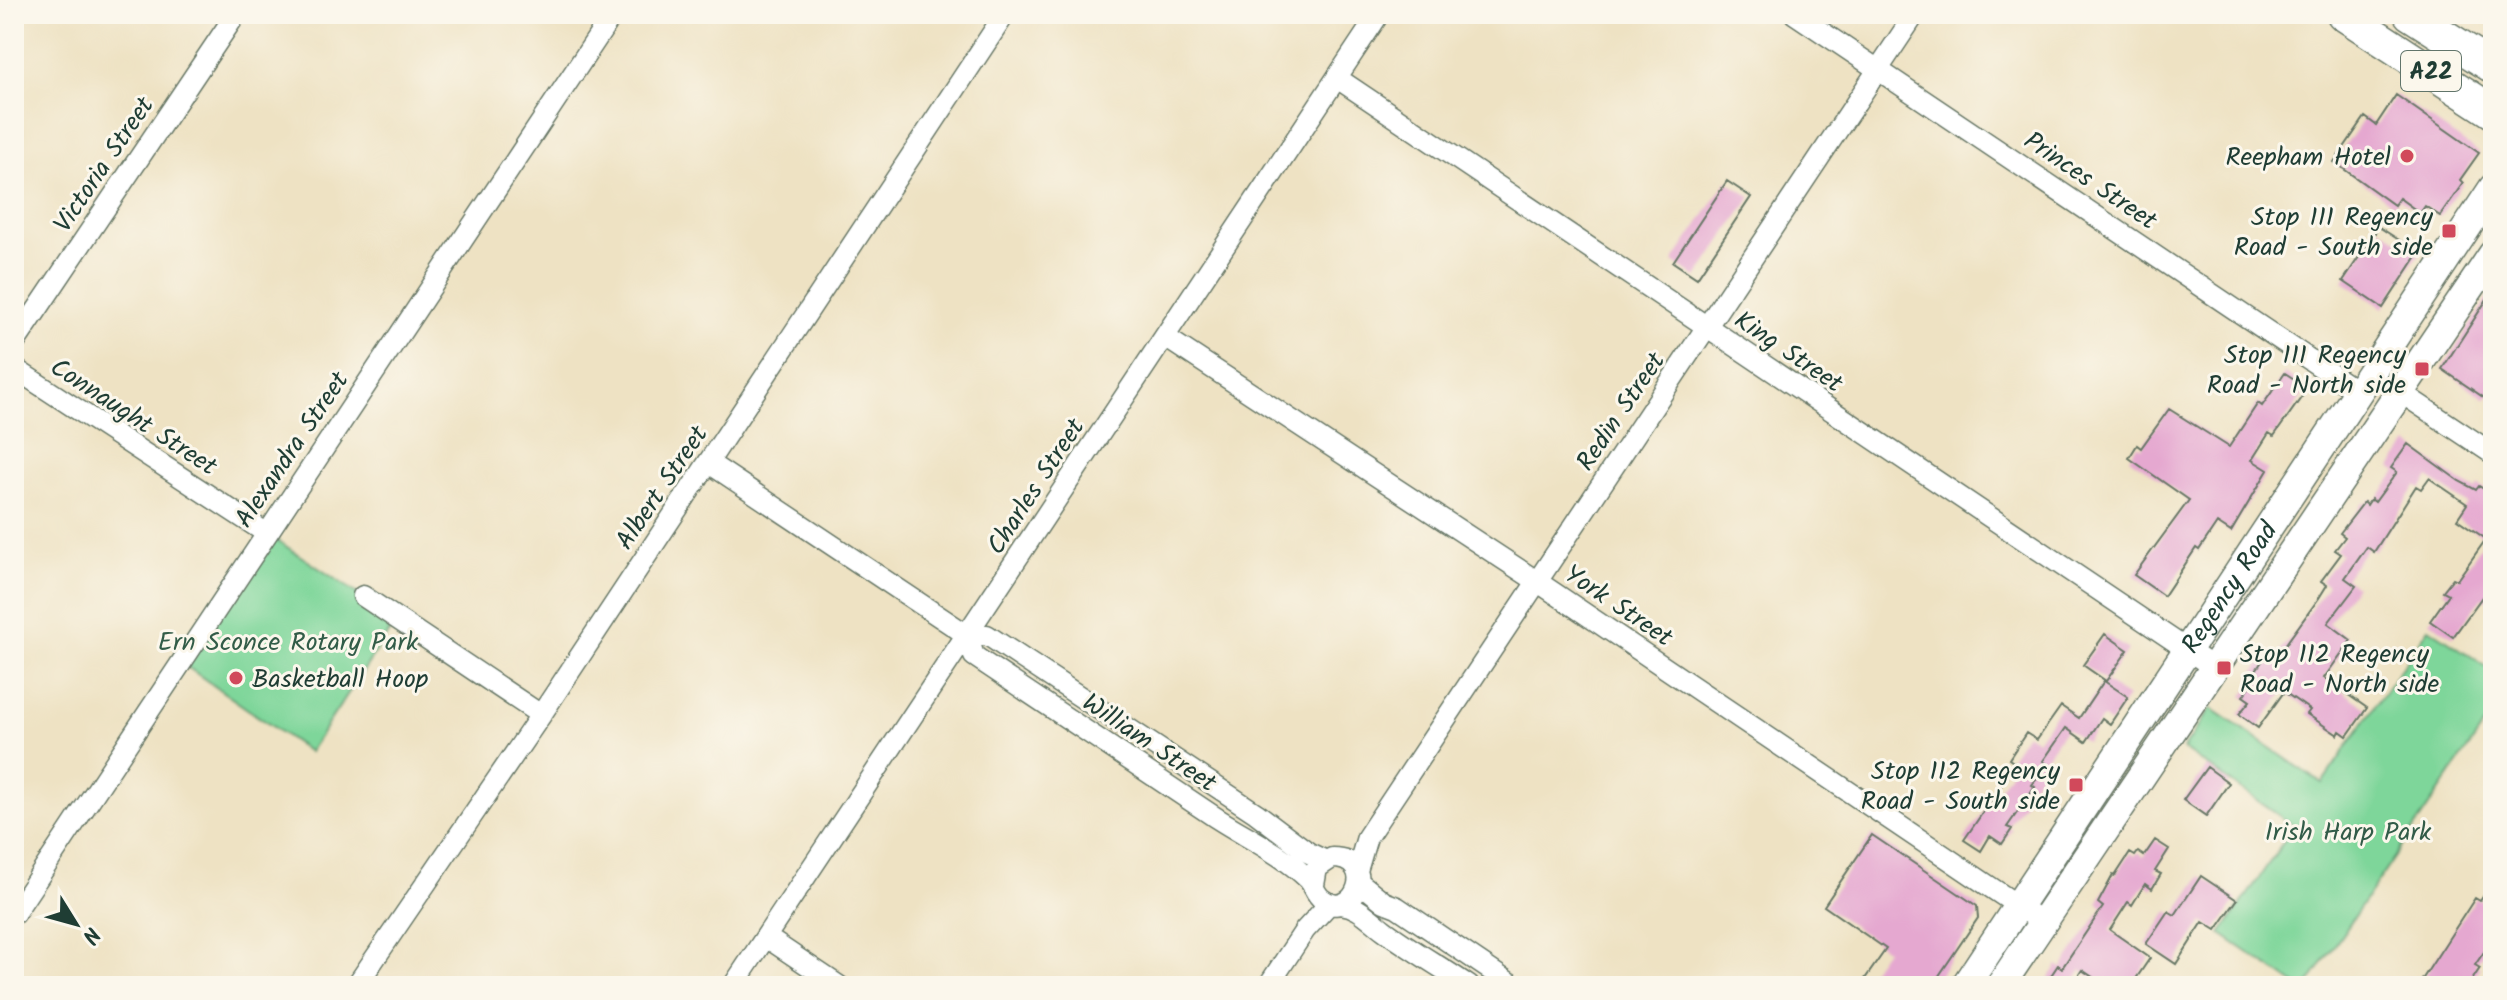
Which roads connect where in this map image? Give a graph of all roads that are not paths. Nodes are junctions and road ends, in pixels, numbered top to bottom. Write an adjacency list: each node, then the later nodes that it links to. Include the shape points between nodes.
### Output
1 (236, 14): 17 (street, Victoria Street)
2 (613, 14): 23 (street, Alexandra Street)
3 (1379, 14): 11 (street, Charles Street)
4 (1795, 14): 10 (street, Princes Street)
5 (1915, 14): 10 (street, Redin Street)
6 (2343, 14): 12 (main road, A22)
7 (2410, 14): 9 (main road, A22)
8 (998, 17): 22 (street, Albert Street)
9 (2489, 59)
10 (1878, 70): 15 (street, Redin Street); 19 (street, Princes Street)
11 (1337, 78): 15 (street, King Street); 16 (street, Charles Street)
12 (2493, 112)
13 (2493, 188): 19 (main road, Regency Road)
14 (2493, 254): 20 (main road, Regency Road)
15 (1707, 327): 24 (street, Redin Street); 27 (street, King Street)
16 (1165, 337): 24 (street, York Street); 26 (street, Charles Street)
17 (14, 344)
18 (14, 368): 23 (street, Connaught Street)
19 (2358, 392): 27 (main road, Regency Road)
20 (2400, 392): 21 (street); 28 (main road, Regency Road)
21 (2493, 454)
22 (709, 463): 26 (street, William Street); 29 (street, Albert Street)
23 (266, 533): 35 (street, Alexandra Street)
24 (1538, 582): 30 (street, Redin Street); 34 (street, York Street)
25 (363, 596): 29 (street)
26 (967, 635): 31 (street, William Street, via 987,635 1309,853); 33 (street, William Street, via 974,656 1297,868); 37 (street, Charles Street)
27 (2187, 650): 28 (street, King Street); 34 (main road, Regency Road)
28 (2213, 667): 36 (main road, Regency Road)
29 (541, 715): 39 (street, Albert Street)
30 (1367, 837): 31 (street, Redin Street); 32 (street, Redin Street)
31 (1332, 859): 32 (street, via 1346,860); 33 (street, via 1317,868)
32 (1358, 876): 33 (street, via 1354,896); 44 (street, via 1384,902)
33 (1325, 896): 42 (street); 43 (street, William Street, via 1363,912)
34 (2017, 906): 36 (street, York Street); 38 (main road, Regency Road)
35 (14, 914)
36 (2042, 922): 45 (main road, Regency Road)
37 (766, 937): 40 (street, Charles Street); 41 (street)
38 (1967, 985)
39 (356, 986)
40 (733, 986)
41 (839, 986)
42 (1268, 986)
43 (1469, 986)
44 (1514, 986)
45 (2000, 986)

